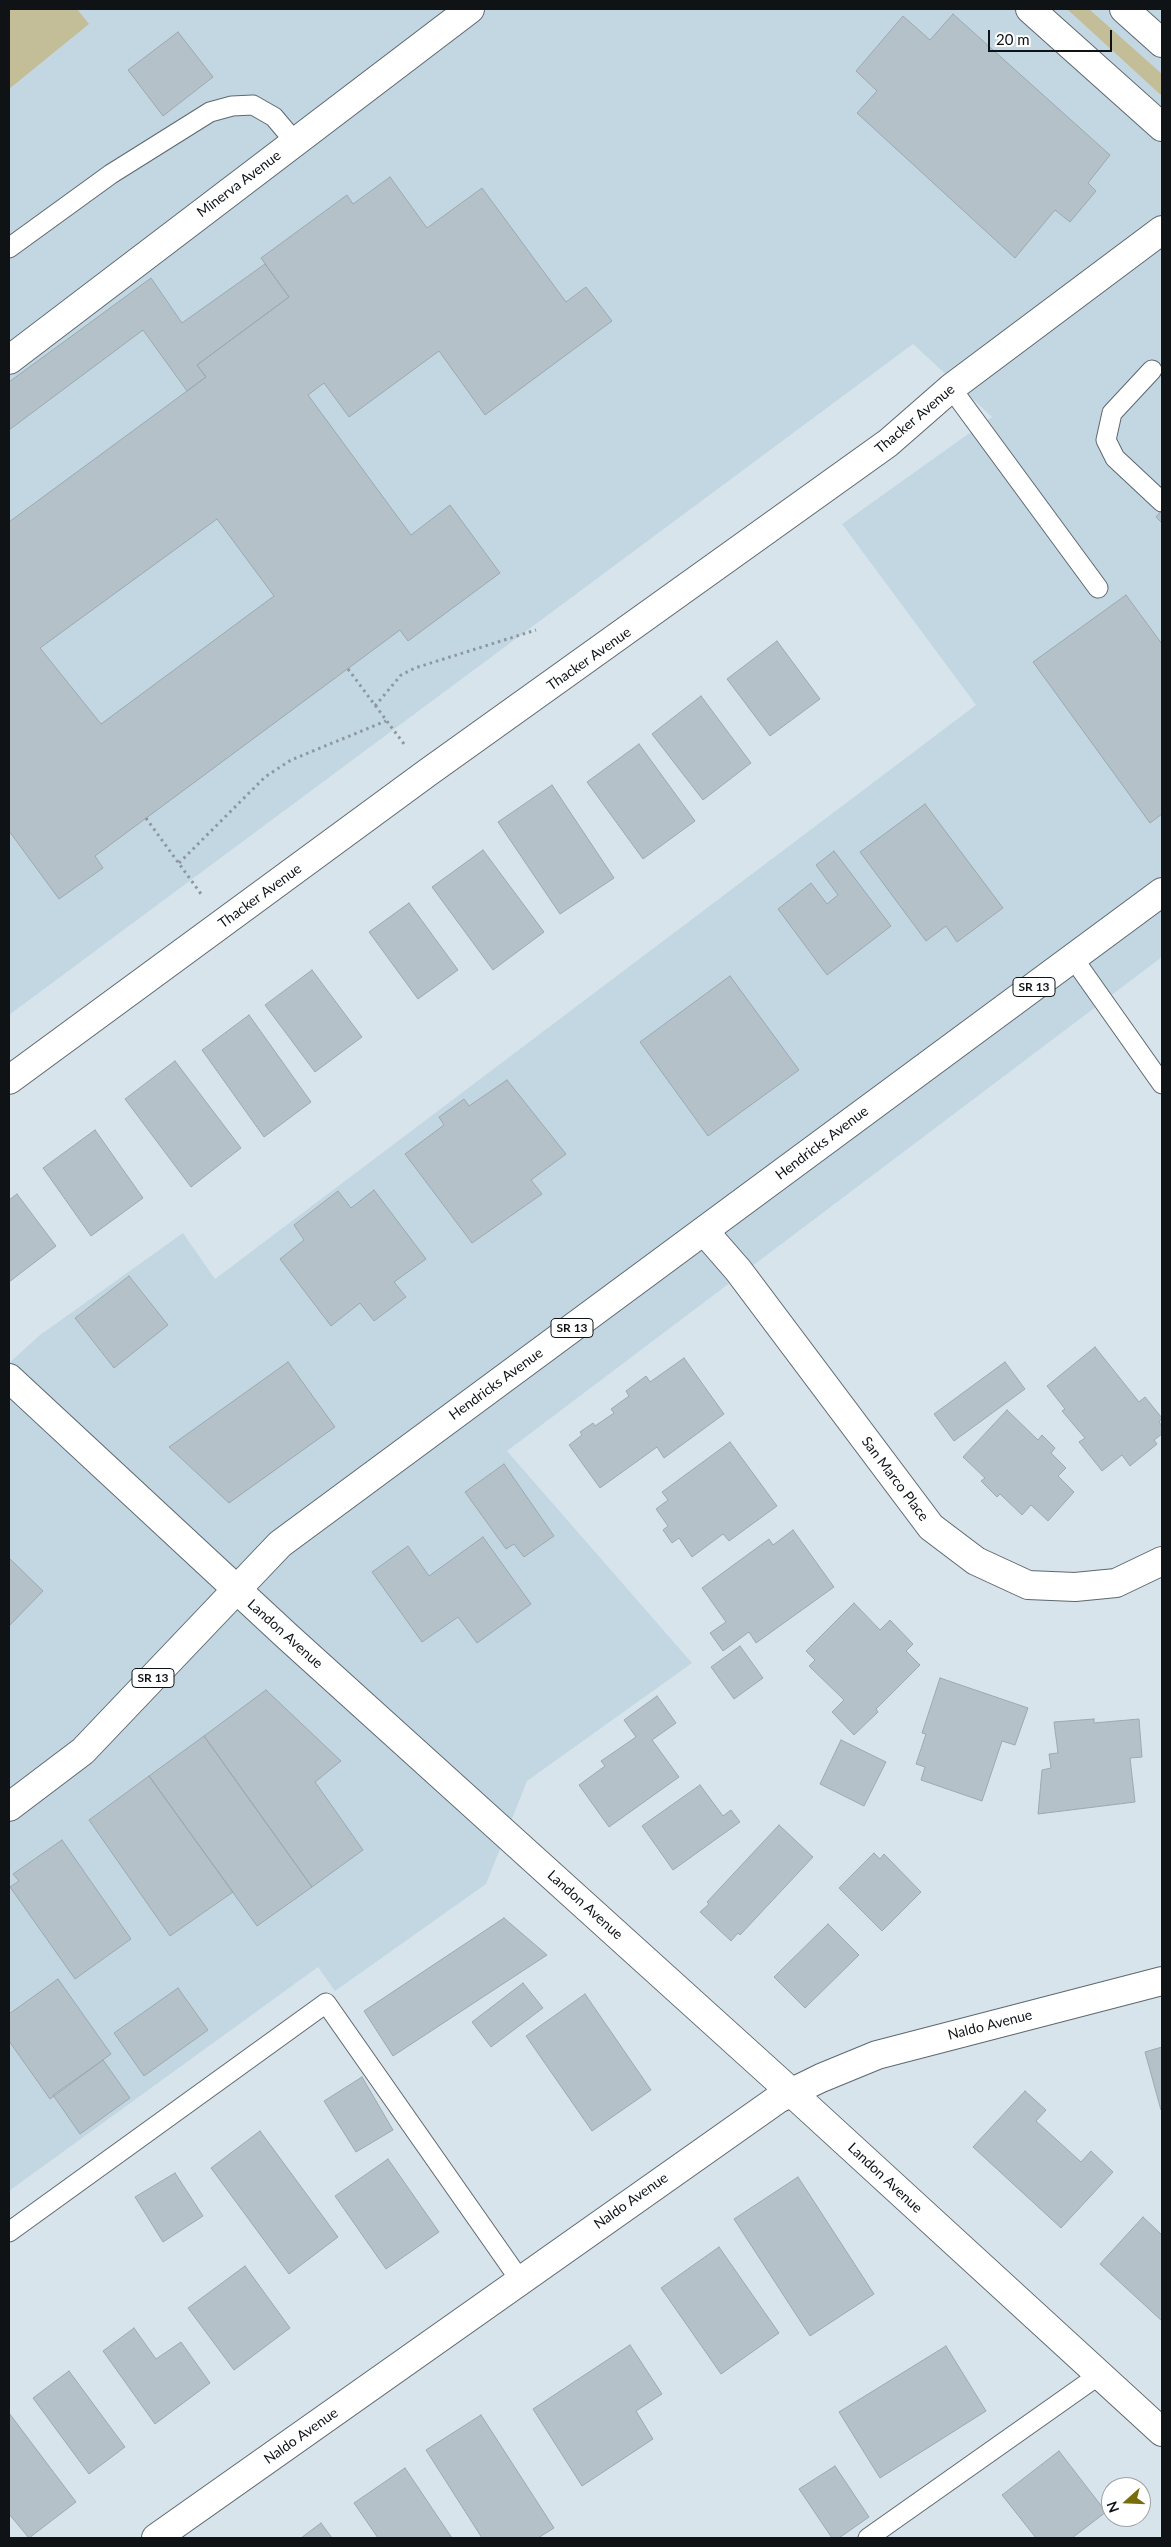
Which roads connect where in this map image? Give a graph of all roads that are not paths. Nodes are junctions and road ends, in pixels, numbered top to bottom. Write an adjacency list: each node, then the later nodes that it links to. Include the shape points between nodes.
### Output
1 (470, 9): 6 (street, Minerva Avenue)
2 (1030, 9): 5 (street)
3 (1124, 9): 4 (street)
4 (1162, 43)
5 (1162, 127)
6 (295, 142): 8 (lane, via 274,117 253,104 210,112 111,174); 9 (street, Minerva Avenue)
7 (1162, 230): 11 (street, Thacker Avenue)
8 (9, 248)
9 (9, 360)
10 (1152, 370): 12 (lane, via 1112,413 1106,440 1115,458)
11 (951, 388): 13 (lane); 16 (street, Thacker Avenue, via 888,443 427,773)
12 (1162, 502)
13 (1098, 588)
14 (1162, 892): 15 (street, Hendricks Avenue / SR 13)
15 (1073, 958): 17 (lane); 18 (street, Hendricks Avenue / SR 13)
16 (9, 1080)
17 (1162, 1084)
18 (704, 1232): 20 (street, San Marco Place, via 738,1270 931,1527 976,1562 1028,1585 1075,1588 1116,1583); 21 (street, Hendricks Avenue / SR 13, via 280,1544)
19 (9, 1378): 21 (street, Landon Avenue)
20 (1162, 1561)
21 (237, 1590): 22 (street, Hendricks Avenue / SR 13, via 83,1751); 24 (street, Landon Avenue)
22 (9, 1807)
23 (1162, 1981): 24 (street, Naldo Avenue, via 906,2046 851,2065)
24 (791, 2092): 26 (street, Naldo Avenue, via 738,2125); 27 (street, Landon Avenue)
25 (9, 2232): 26 (lane, via 326,2002)
26 (520, 2280): 29 (street, Naldo Avenue)
27 (1099, 2375): 28 (street, Landon Avenue); 30 (lane)
28 (1162, 2432)
29 (156, 2538)
30 (868, 2538)

